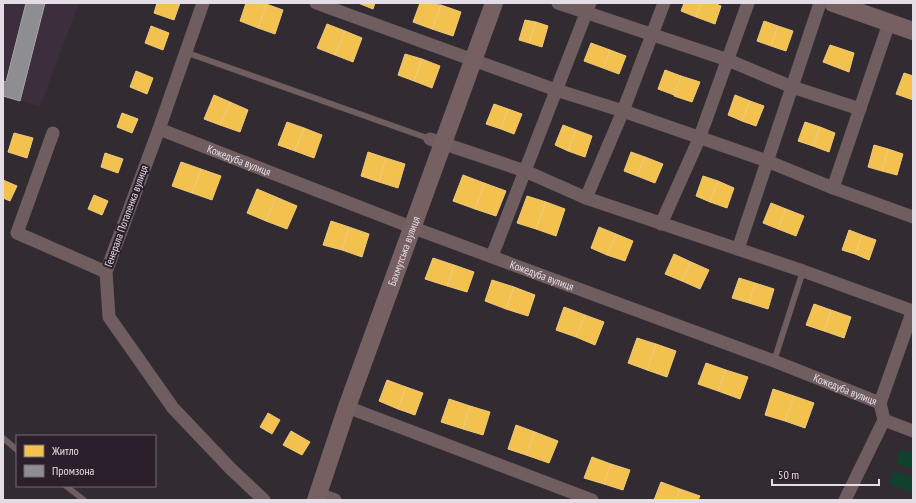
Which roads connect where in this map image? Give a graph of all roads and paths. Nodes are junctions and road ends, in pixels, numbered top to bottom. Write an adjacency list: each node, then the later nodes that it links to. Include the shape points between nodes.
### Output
1 (202, 3): 13 (street, Генерала Потапенка вулиця)
2 (316, 3): 14 (street)
3 (494, 3): 14 (main road, Бахмутська вулиця)
4 (558, 3): 9 (street)
5 (664, 3): 12 (street)
6 (748, 3): 15 (street)
7 (820, 3): 16 (street)
8 (833, 3): 10 (main road)
9 (588, 8): 12 (street); 17 (street)
10 (889, 23): 11 (main road); 18 (street)
11 (913, 31)
12 (652, 35): 15 (street); 19 (street)
13 (185, 52): 20 (street, Генерала Потапенка вулиця); 23 (lane)
14 (474, 60): 17 (street); 23 (main road, Бахмутська вулиця)
15 (728, 60): 16 (street); 22 (street)
16 (792, 88): 18 (street); 24 (street)
17 (556, 90): 19 (street); 25 (street)
18 (860, 109): 26 (street)
19 (623, 111): 22 (street); 27 (street)
20 (159, 129): 30 (street, Кожедуба вулиця); 34 (street, Генерала Потапенка вулиця)
21 (53, 134): 34 (street, via 17,233)
22 (699, 139): 24 (street); 29 (street)
23 (436, 141): 25 (street); 30 (main road, Бахмутська вулиця)
24 (767, 162): 26 (street); 31 (street)
25 (525, 171): 27 (street); 32 (street)
26 (833, 188): 28 (street)
27 (586, 198): 29 (street)
28 (913, 217)
29 (661, 224): 31 (street)
30 (411, 227): 32 (street, Кожедуба вулиця); 38 (main road, Бахмутська вулиця)
31 (738, 249): 33 (street)
32 (492, 256): 36 (street, Кожедуба вулиця)
33 (803, 271): 35 (street); 36 (lane)
34 (106, 272): 46 (street, Генерала Потапенка вулиця, via 109,317 173,408)
35 (913, 311): 37 (street)
36 (774, 361): 37 (street, Кожедуба вулиця)
37 (880, 403): 39 (street, Кожедуба вулиця)
38 (347, 407): 44 (main road, Бахмутська вулиця); 48 (street)
39 (884, 420): 40 (street, Кожедуба вулиця); 49 (street)
40 (913, 431)
41 (3, 438): 42 (lane)
42 (16, 449)
43 (67, 487): 45 (lane)
44 (317, 497): 47 (street)
45 (84, 500)
46 (264, 500)
47 (335, 500)
48 (592, 500)
49 (845, 500)

